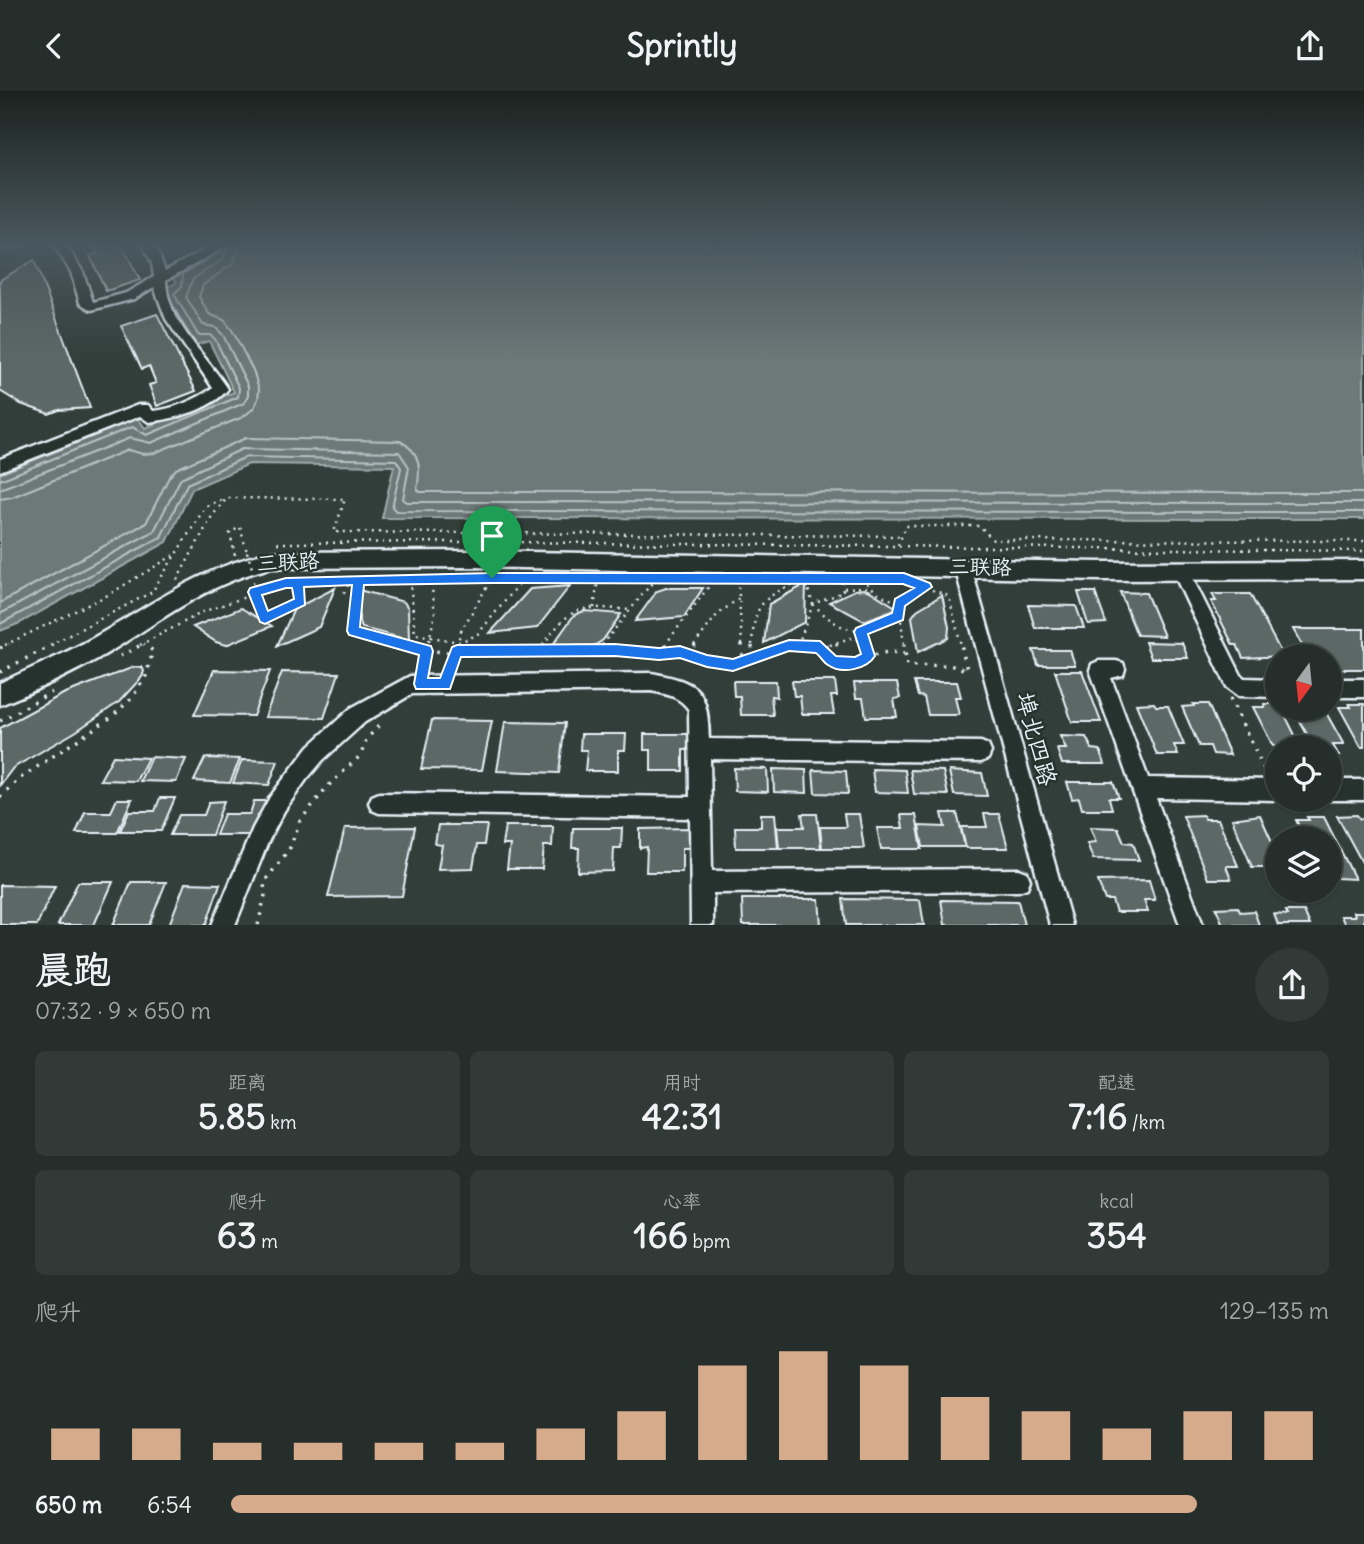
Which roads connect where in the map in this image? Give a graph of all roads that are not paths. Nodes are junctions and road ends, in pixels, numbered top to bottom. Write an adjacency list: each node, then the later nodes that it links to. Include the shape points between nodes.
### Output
1 (79, 284): 2 (street, via 91,306 130,296)
2 (151, 284)
3 (158, 284): 4 (street, via 163,301 221,389 159,416 149,417 143,409)
4 (0, 465)
5 (963, 567): 6 (main road, 三联路); 12 (main road, 三联路, via 271,560 222,571 99,646); 25 (street, 埠北四路)
6 (1180, 570): 7 (main road, 三联路); 9 (street, via 1234,681 1239,687)
7 (1364, 571)
8 (1116, 669): 15 (street, via 1099,670)
9 (1265, 688)
10 (1342, 688): 11 (street)
11 (1364, 688)
12 (0, 694)
13 (700, 750): 14 (street); 20 (street); 23 (street, via 699,708 693,695 675,687 651,682 410,685 358,715 299,773 260,835)
14 (981, 752)
15 (1142, 788): 16 (street); 26 (street)
16 (1265, 790)
17 (1342, 790): 18 (street)
18 (1364, 790)
19 (379, 803): 20 (street)
20 (701, 808): 22 (street)
21 (1019, 880): 22 (street)
22 (702, 882): 24 (street)
23 (223, 925)
24 (702, 925)
25 (1061, 925)
26 (1192, 925)

